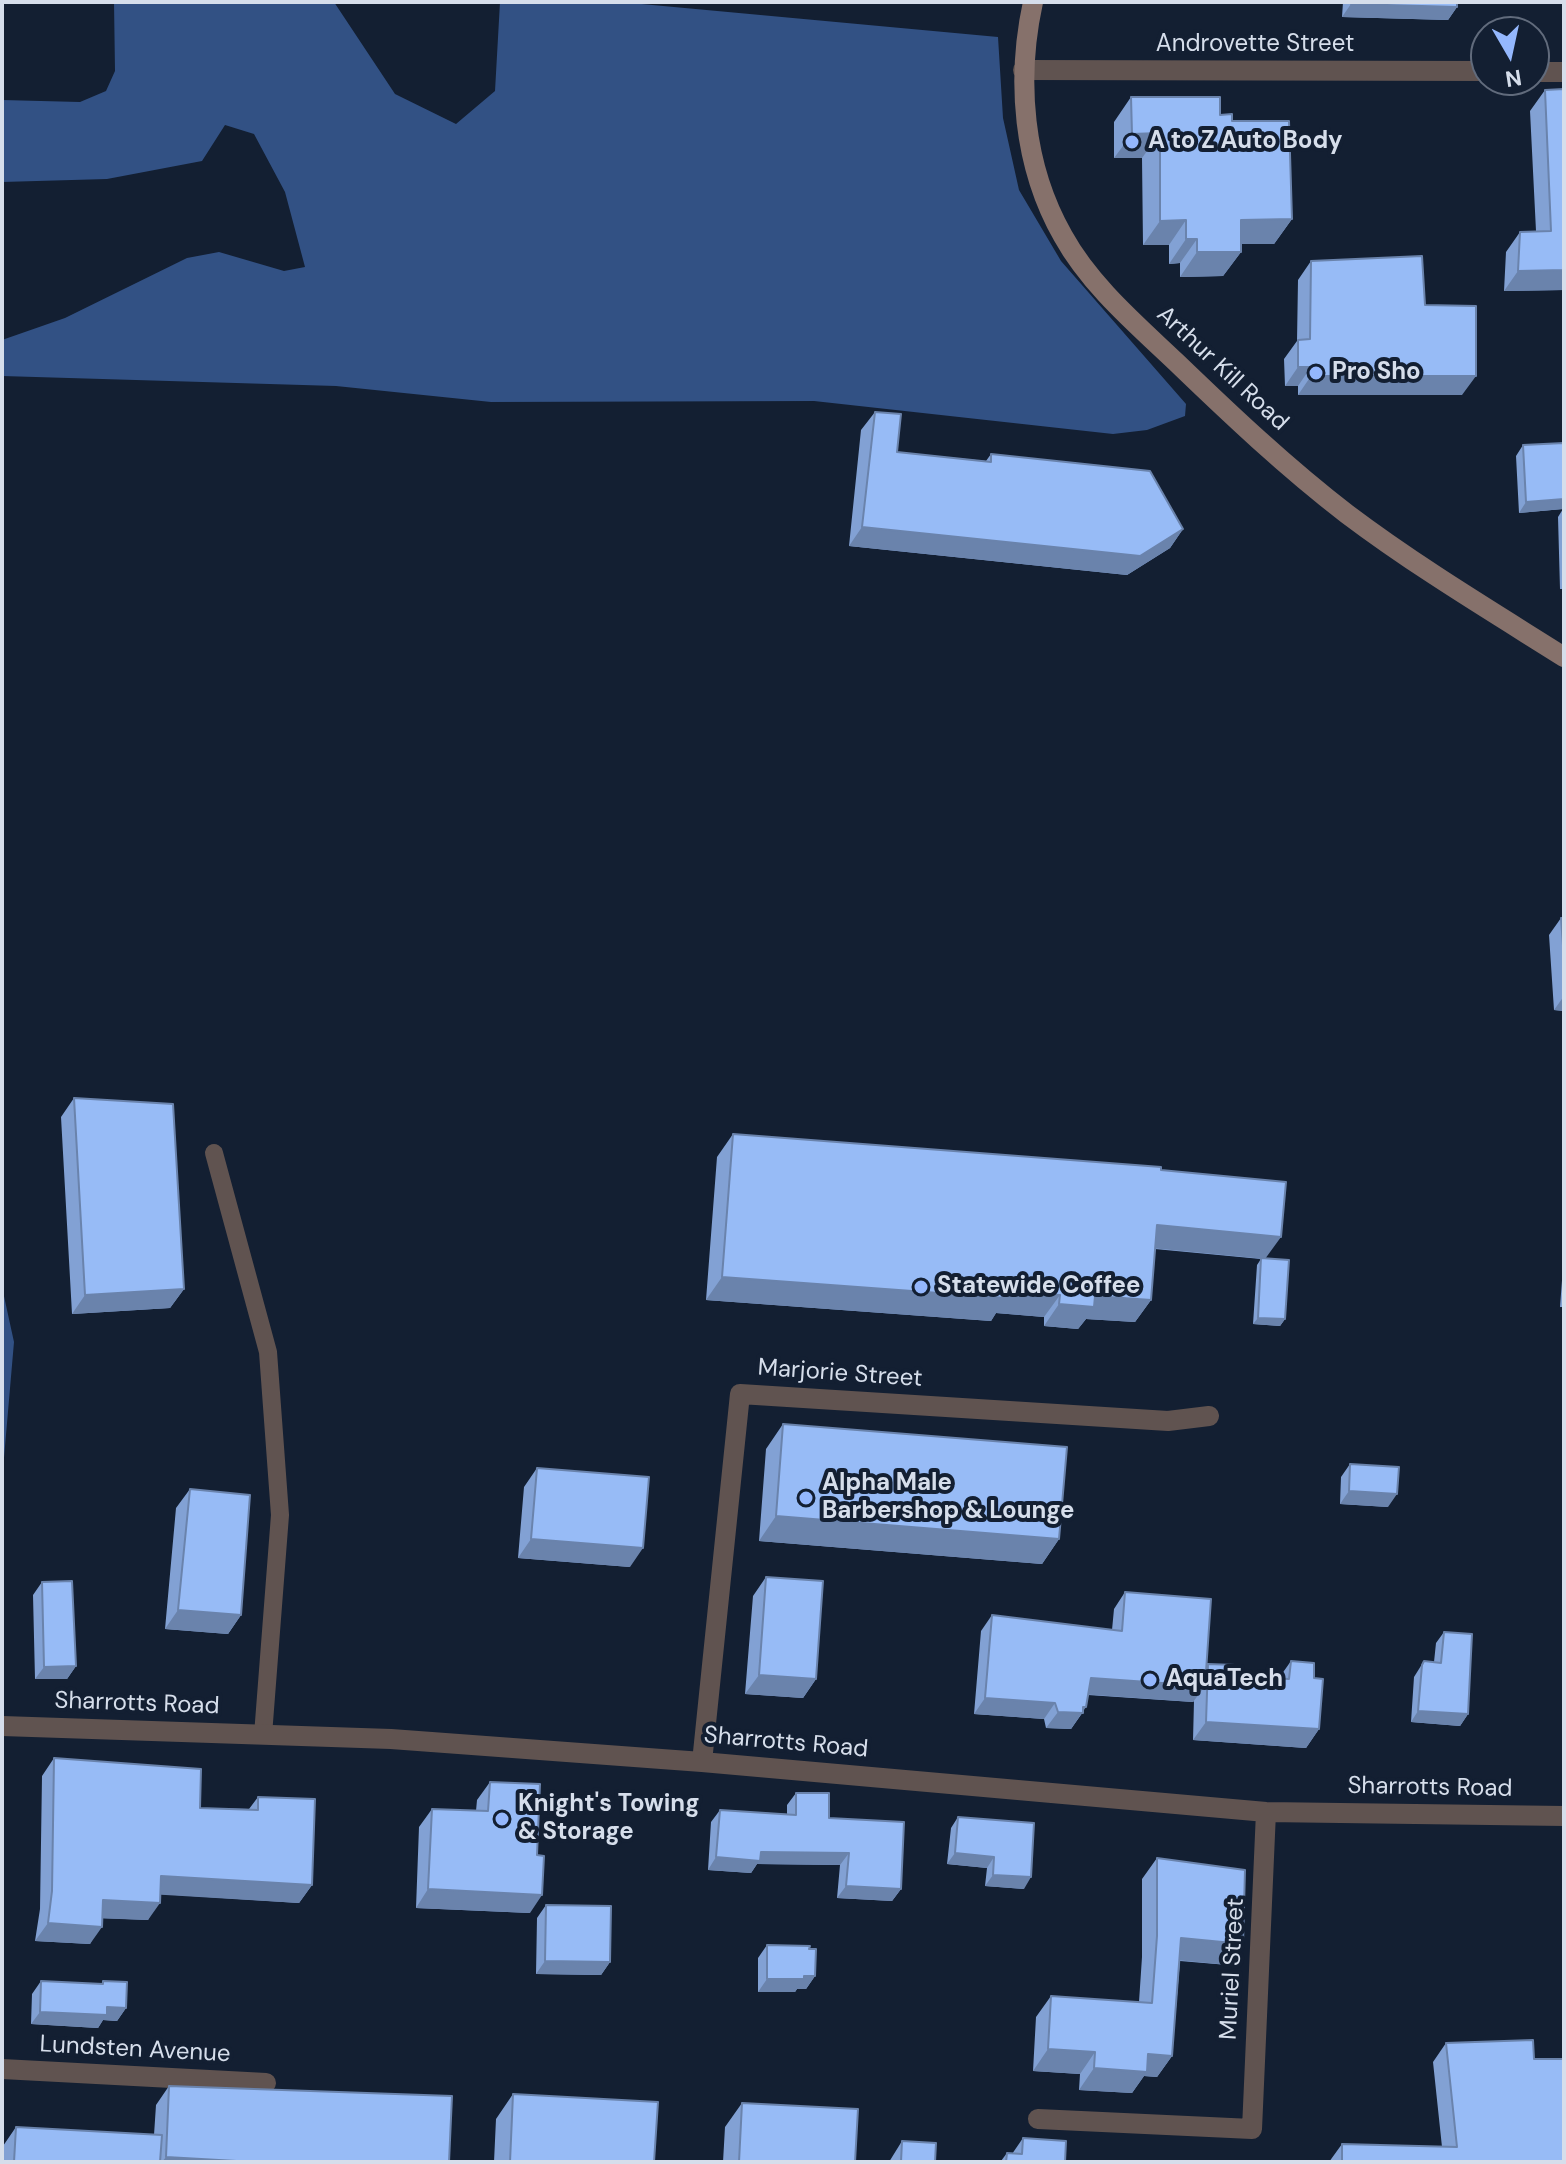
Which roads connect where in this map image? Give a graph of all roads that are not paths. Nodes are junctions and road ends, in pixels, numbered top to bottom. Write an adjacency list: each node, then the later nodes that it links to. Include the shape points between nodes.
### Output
1 (1033, 2): 2 (street, Arthur Kill Road)
2 (1023, 70): 3 (street, Androvette Street); 4 (street, Arthur Kill Road, via 1029,144 1042,190 1063,237 1098,284 1246,429 1326,496 1399,551)
3 (1470, 71)
4 (1564, 657)
5 (214, 1153): 8 (lane, via 268,1352 280,1515)
6 (1209, 1416): 9 (street, Marjorie Street, via 1168,1421 740,1394)
7 (2, 1726): 8 (street, Sharrotts Road)
8 (263, 1735): 9 (street, Sharrotts Road)
9 (702, 1762): 10 (street, Sharrotts Road)
10 (1266, 1812): 11 (street, Sharrotts Road); 14 (street, Muriel Street, via 1252,2129)
11 (1564, 1816)
12 (2, 2069): 13 (street, Lundsten Avenue)
13 (266, 2083)
14 (1038, 2119)

